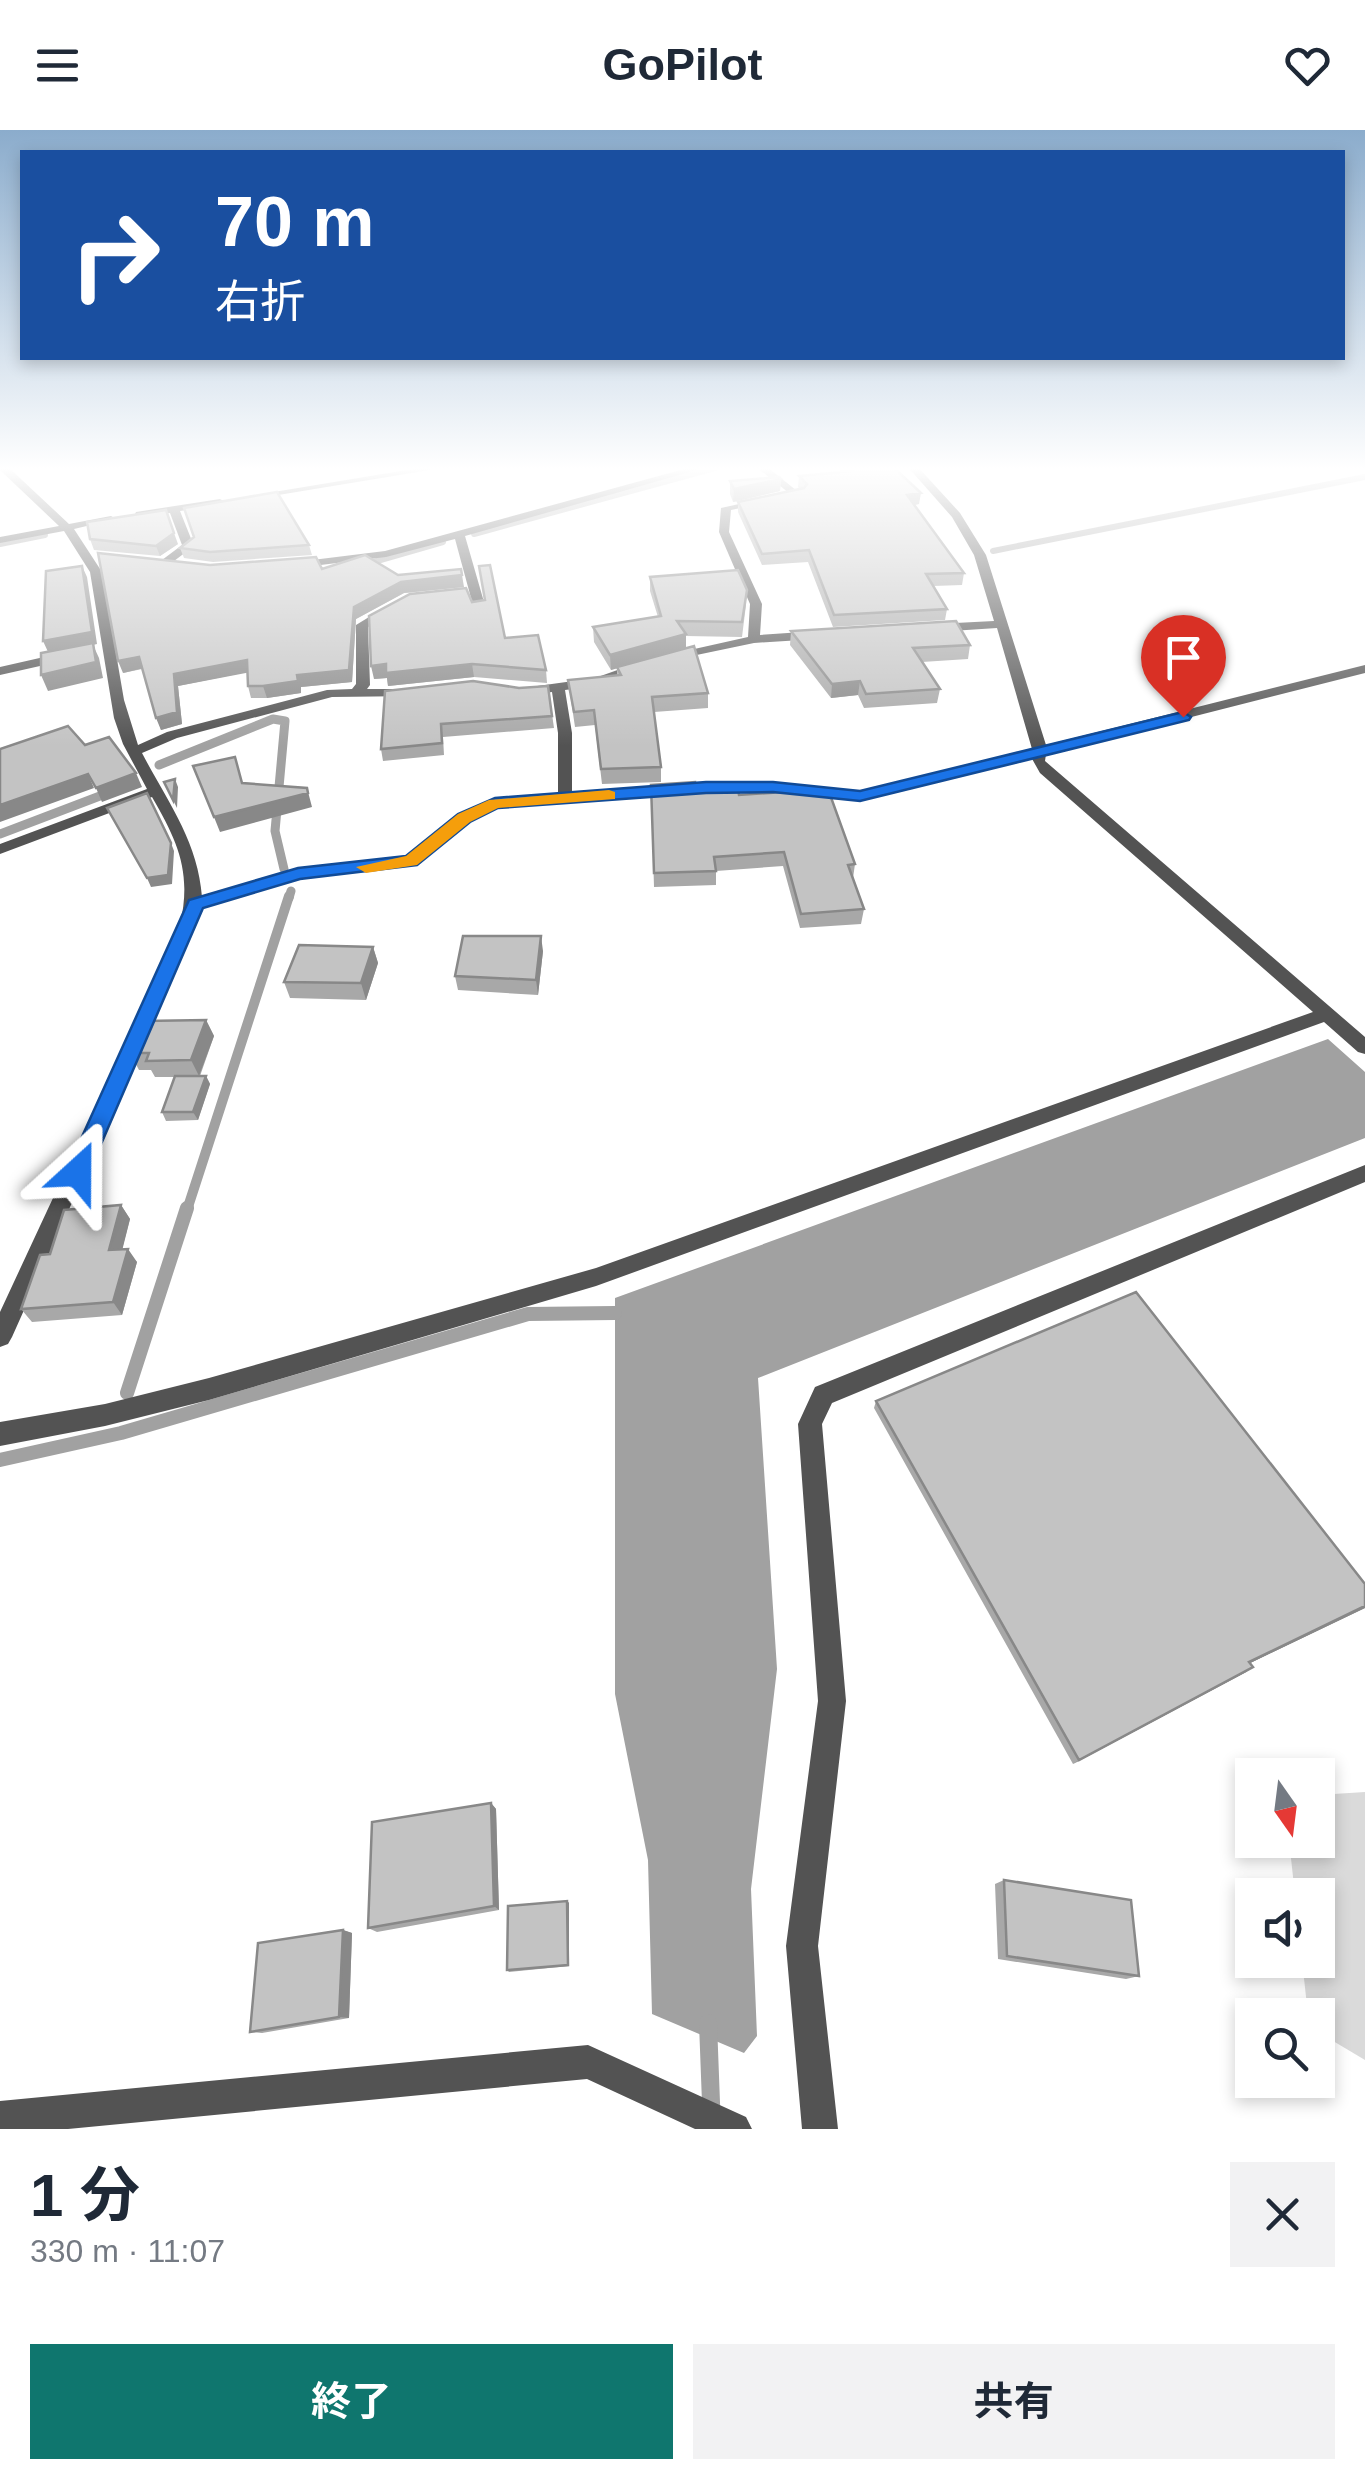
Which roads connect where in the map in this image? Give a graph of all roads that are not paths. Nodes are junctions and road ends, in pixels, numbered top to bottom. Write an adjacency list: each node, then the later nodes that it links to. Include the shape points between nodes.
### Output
1 (90, 559): 19 (street)
2 (170, 559): 8 (street)
3 (341, 559): 10 (street)
4 (466, 559): 11 (street)
5 (736, 559): 18 (street, via 756,604)
6 (981, 559): 15 (street)
7 (144, 563): 8 (street)
8 (162, 565): 9 (street)
9 (179, 566)
10 (284, 566)
11 (475, 592): 12 (street); 14 (street)
12 (458, 594)
13 (408, 600): 22 (street, via 362,625)
14 (480, 610)
15 (1002, 624): 16 (street); 27 (street)
16 (926, 629)
17 (831, 634): 18 (street)
18 (754, 639): 24 (street)
19 (108, 649): 21 (street); 26 (street)
20 (1365, 669): 27 (street)
21 (0, 671)
22 (358, 690): 25 (street, via 378,696); 26 (street, via 188,730)
23 (507, 690): 24 (street)
24 (558, 690): 29 (street)
25 (424, 691)
26 (135, 752): 28 (street)
27 (1038, 755): 29 (street, via 860,796 756,787); 32 (street, via 1045,770)
28 (154, 791): 30 (street); 31 (street, via 182,836)
29 (565, 797): 31 (street, via 478,809 411,861 298,874)
30 (0, 849)
31 (196, 904): 35 (street)
32 (1327, 1014): 33 (street); 36 (street, via 596,1277 209,1389)
33 (1365, 1048)
34 (1365, 1173): 39 (street, via 822,1395 810,1424 832,1700 802,1946)
35 (0, 1337)
36 (0, 1434)
37 (0, 2118): 38 (street, via 588,2062)
38 (733, 2128)
39 (820, 2129)

